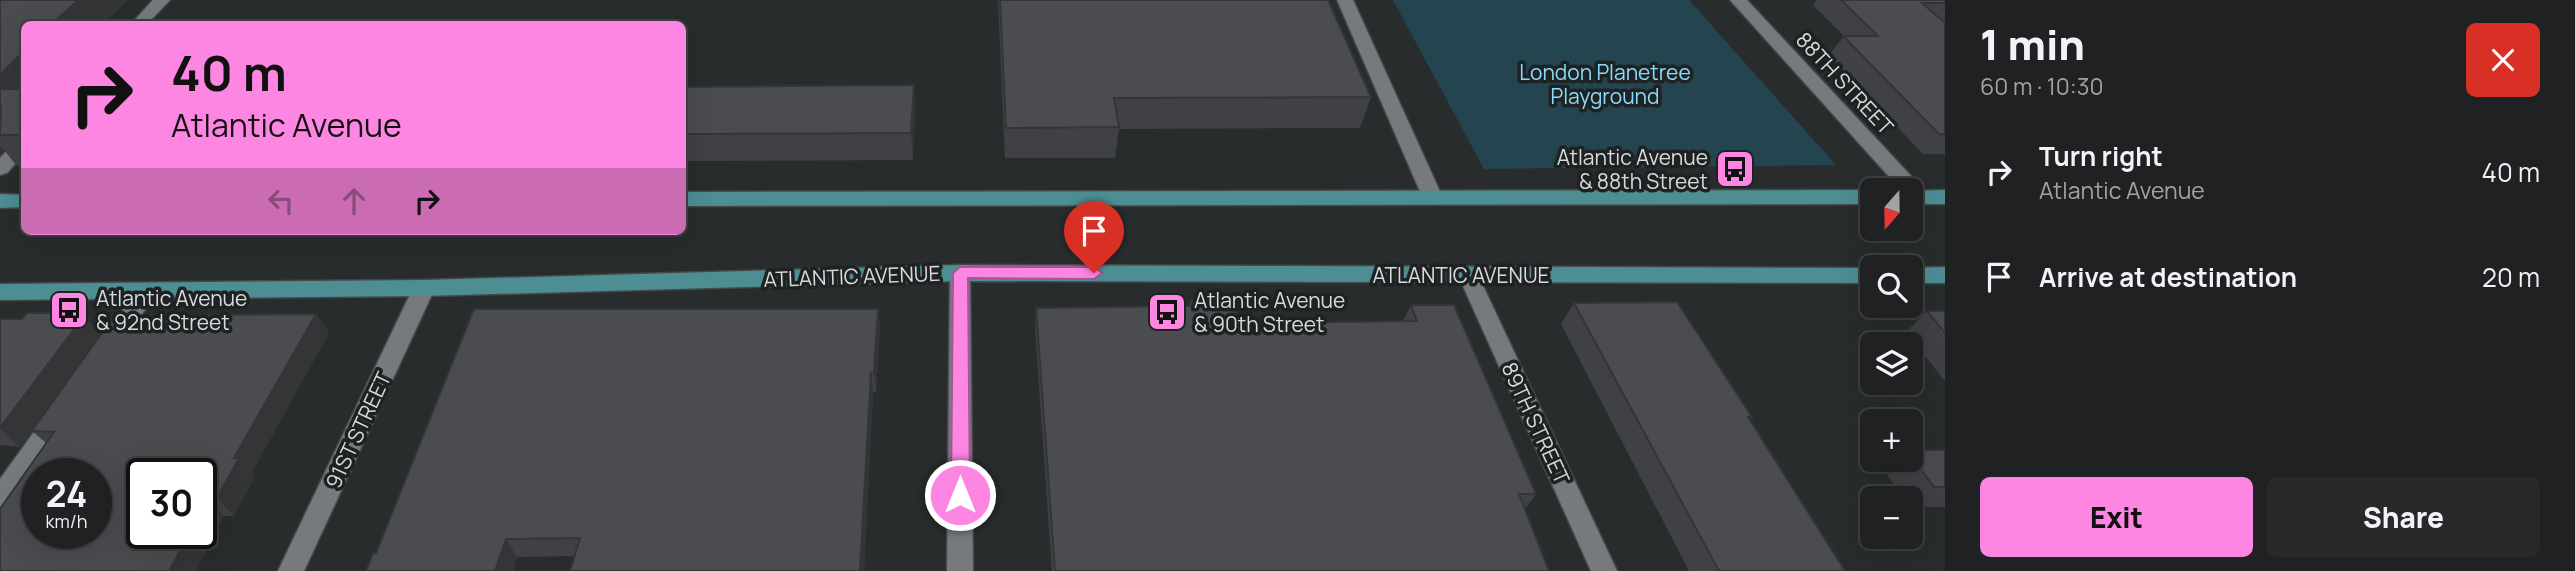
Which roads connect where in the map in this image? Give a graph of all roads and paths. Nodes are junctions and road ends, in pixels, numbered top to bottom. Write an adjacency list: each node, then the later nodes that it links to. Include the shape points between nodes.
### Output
1 (162, 0): 4 (street)
2 (1345, 0): 8 (street)
3 (1738, 0): 7 (street, 88TH STREET)
4 (142, 21)
5 (21, 146): 6 (street)
6 (0, 169)
7 (1898, 178)
8 (1432, 196): 9 (main road); 12 (main road)
9 (1860, 197)
10 (1923, 197): 11 (main road)
11 (1945, 197)
12 (686, 199)
13 (0, 201): 14 (main road)
14 (21, 201)
15 (960, 273): 16 (main road, ATLANTIC AVENUE); 20 (main road, ATLANTIC AVENUE); 27 (street)
16 (1468, 275): 17 (main road, ATLANTIC AVENUE); 28 (street, 89TH STREET)
17 (1860, 275)
18 (1923, 275): 19 (main road)
19 (1945, 275)
20 (424, 288): 21 (main road, ATLANTIC AVENUE); 26 (street, 91ST STREET)
21 (147, 291): 22 (main road, ATLANTIC AVENUE); 23 (street)
22 (0, 292)
23 (99, 358)
24 (69, 402): 25 (street)
25 (0, 499)
26 (291, 571)
27 (960, 571)
28 (1604, 571)

